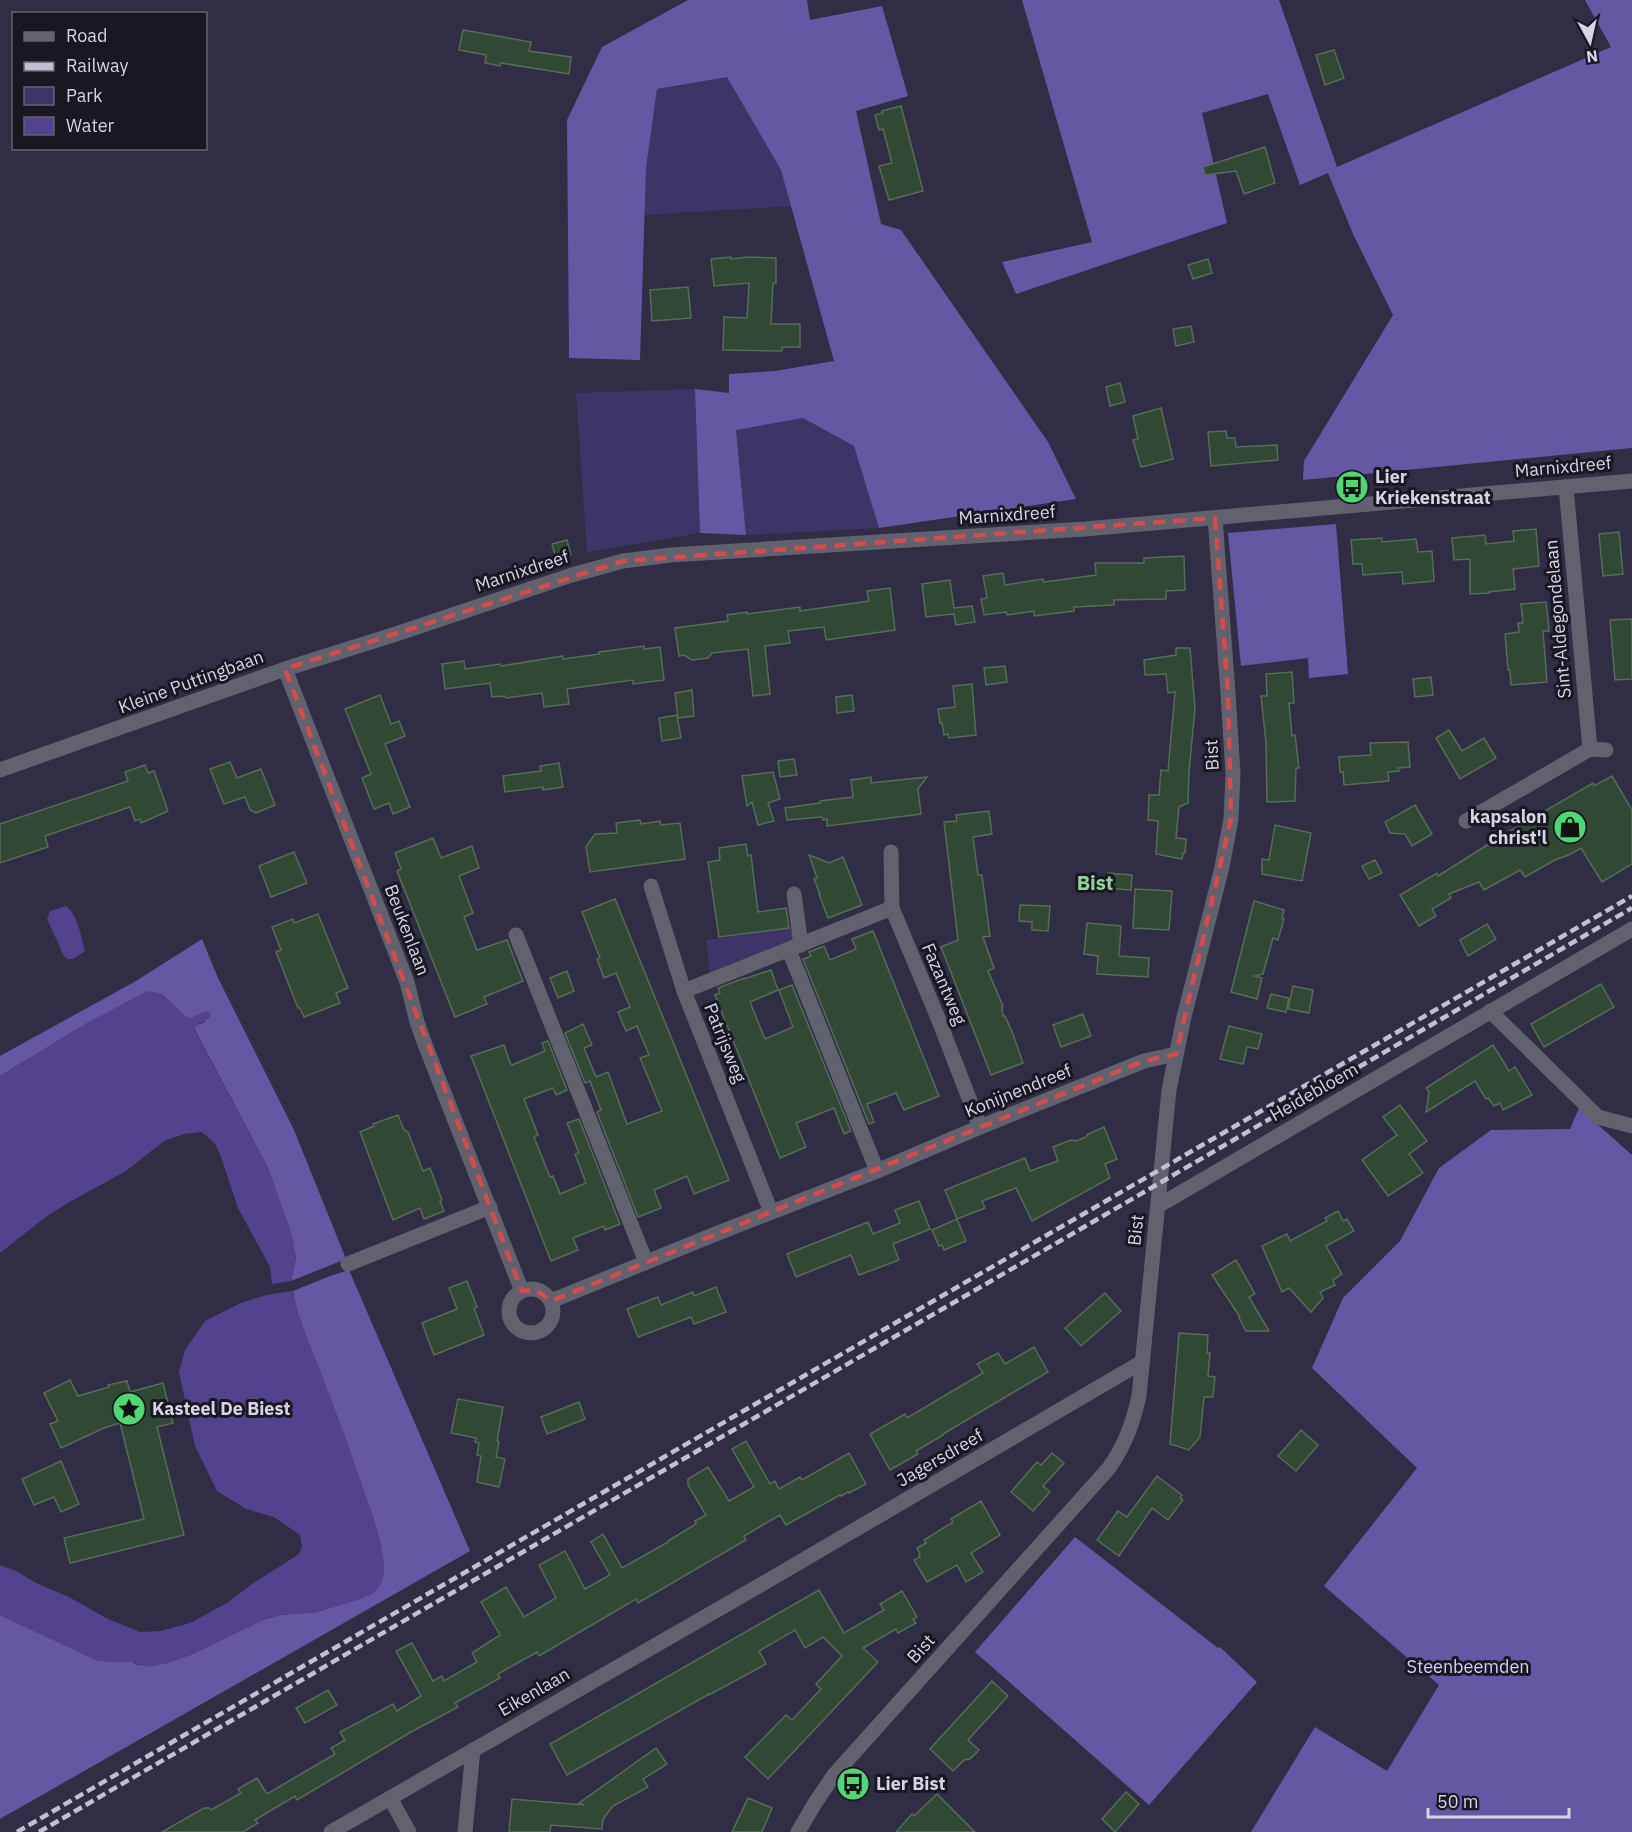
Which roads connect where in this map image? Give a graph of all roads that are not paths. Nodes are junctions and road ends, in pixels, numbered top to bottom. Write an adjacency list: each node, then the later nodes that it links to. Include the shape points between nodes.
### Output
1 (1632, 481): 2 (street, Marnixdreef)
2 (1566, 487): 3 (street, Marnixdreef); 6 (street, Sint-Aldegondelaan)
3 (1215, 518): 4 (street, Marnixdreef, via 649,557 572,575); 19 (street, Bist, via 1233,797 1229,837)
4 (396, 634): 5 (street, Kleine Puttingbaan)
5 (285, 669): 8 (street, Kleine Puttingbaan); 24 (street, Beukenlaan)
6 (1590, 749): 7 (street); 9 (street)
7 (1606, 750)
8 (0, 770)
9 (1466, 821)
10 (891, 852): 13 (street, Fazantweg)
11 (651, 886): 17 (street, Patrijsweg)
12 (794, 894): 16 (street)
13 (892, 908): 16 (street); 21 (street, Fazantweg)
14 (1632, 929): 18 (street, Heidebloem)
15 (516, 935): 26 (street)
16 (795, 947): 17 (street); 22 (street)
17 (684, 991): 25 (street, Patrijsweg)
18 (1490, 1011): 20 (street, via 1598,1117); 23 (street, Heidebloem)
19 (1176, 1054): 21 (street, Konijnendreef, via 1144,1061); 23 (street, Bist)
20 (1632, 1126)
21 (980, 1127): 22 (street, Konijnendreef)
22 (877, 1171): 25 (street, Konijnendreef)
23 (1158, 1206): 30 (street, Bist)
24 (490, 1207): 27 (street); 28 (street, Beukenlaan)
25 (771, 1212): 26 (street, Konijnendreef)
26 (645, 1262): 29 (street)
27 (348, 1264)
28 (522, 1292): 29 (street, via 536,1290); 29 (street, via 512,1301 510,1314 516,1327 528,1333 541,1331 551,1321)
29 (551, 1301)
30 (1142, 1362): 31 (street, Jagersdreef); 37 (street, Bist, via 1134,1419 1126,1442 1109,1468 834,1775)
31 (757, 1587): 32 (street, Eikenlaan)
32 (473, 1750): 33 (street, Eikenlaan); 36 (street)
33 (390, 1798): 34 (street, Eikenlaan); 35 (street)
34 (331, 1832)
35 (409, 1832)
36 (465, 1832)
37 (798, 1832)

